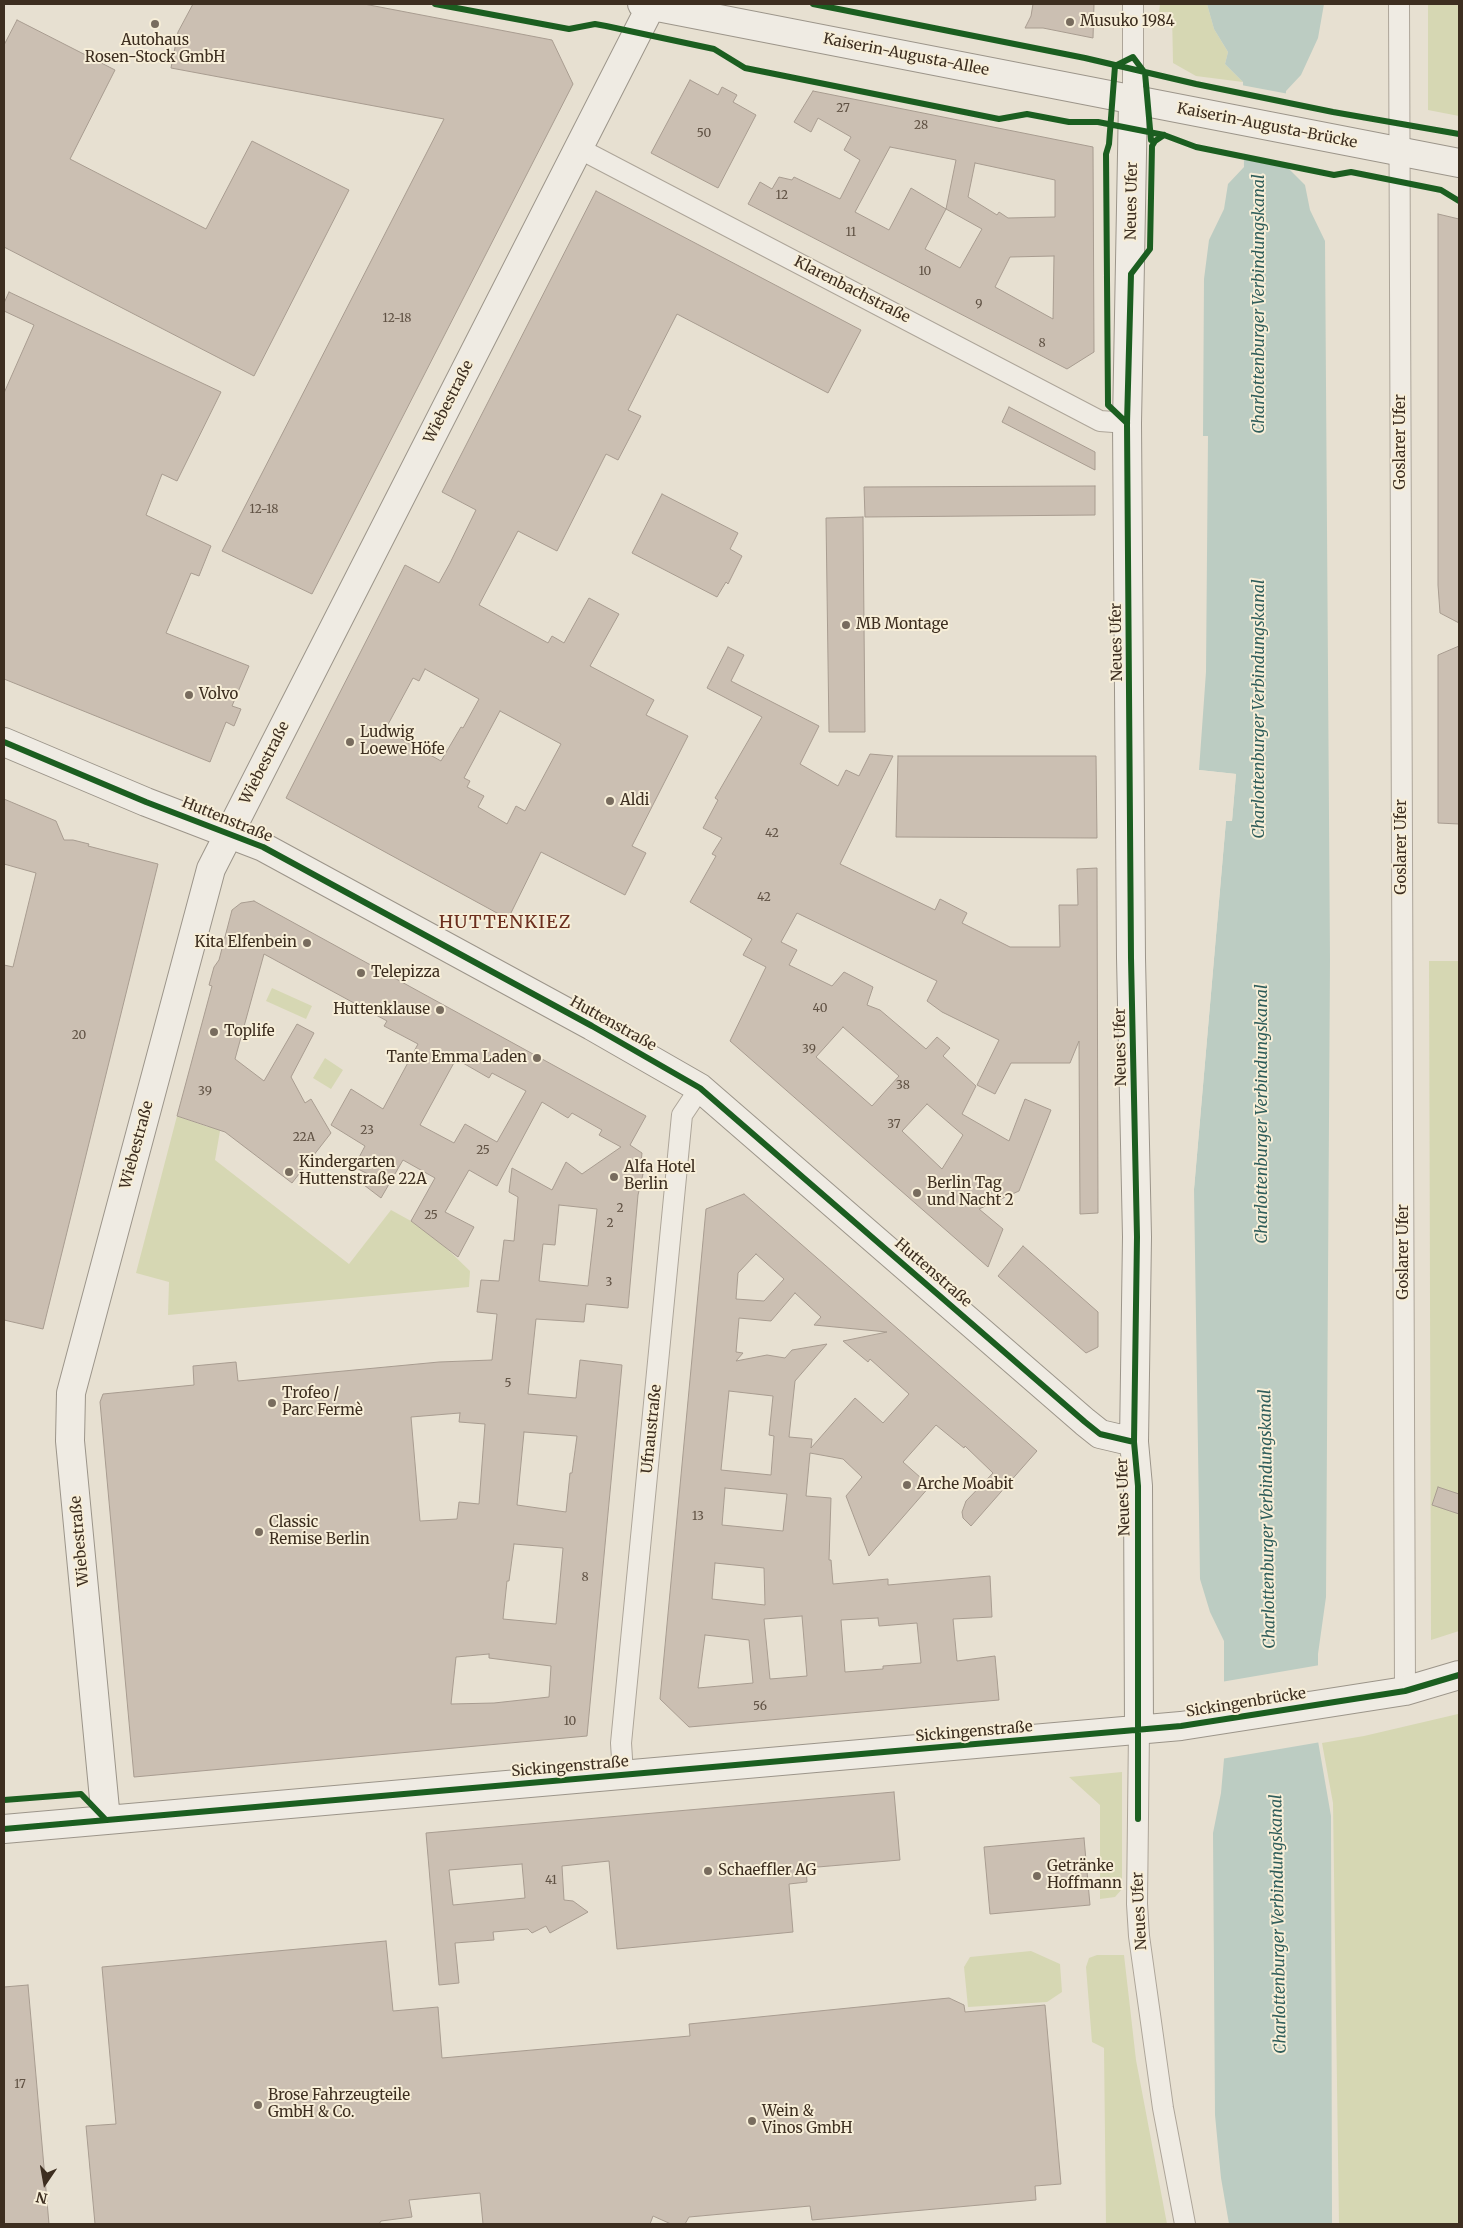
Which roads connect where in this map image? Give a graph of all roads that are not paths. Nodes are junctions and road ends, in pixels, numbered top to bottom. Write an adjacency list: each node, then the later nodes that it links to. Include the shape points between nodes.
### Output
1 (1133, 4): 4 (street, Neues Ufer)
2 (1400, 4): 7 (street, Goslarer Ufer)
3 (646, 5): 4 (street, Kaiserin-Augusta-Allee); 6 (street, Wiebestraße)
4 (1133, 100): 5 (street, Kaiserin-Augusta-Allee); 9 (street, Neues Ufer)
5 (1182, 109): 7 (street, Kaiserin-Augusta-Brücke)
6 (578, 148): 9 (street, Klarenbachstraße, via 1100,420); 11 (street, Wiebestraße)
7 (1400, 152): 8 (street); 15 (street, Goslarer Ufer)
8 (1459, 163)
9 (1127, 423): 13 (street, Neues Ufer, via 1136,1237)
10 (4, 742): 11 (street, Huttenstraße)
11 (229, 833): 12 (street, Huttenstraße, via 263,847); 18 (street, Wiebestraße, via 211,869 71,1393 70,1441)
12 (700, 1088): 13 (street, Huttenstraße, via 1085,1422 1100,1434); 17 (street, Ufnaustraße, via 682,1115 621,1743)
13 (1134, 1442): 16 (street, Neues Ufer, via 1138,1486)
14 (1459, 1675): 15 (street, Sickingenbrücke)
15 (1405, 1690): 16 (street, Sickingenbrücke)
16 (1139, 1730): 17 (street, Sickingenstraße); 20 (street, Neues Ufer, via 1139,1936 1163,2108)
17 (623, 1774): 18 (street, Sickingenstraße)
18 (106, 1820): 19 (street, Sickingenstraße)
19 (4, 1829)
20 (1186, 2224)

